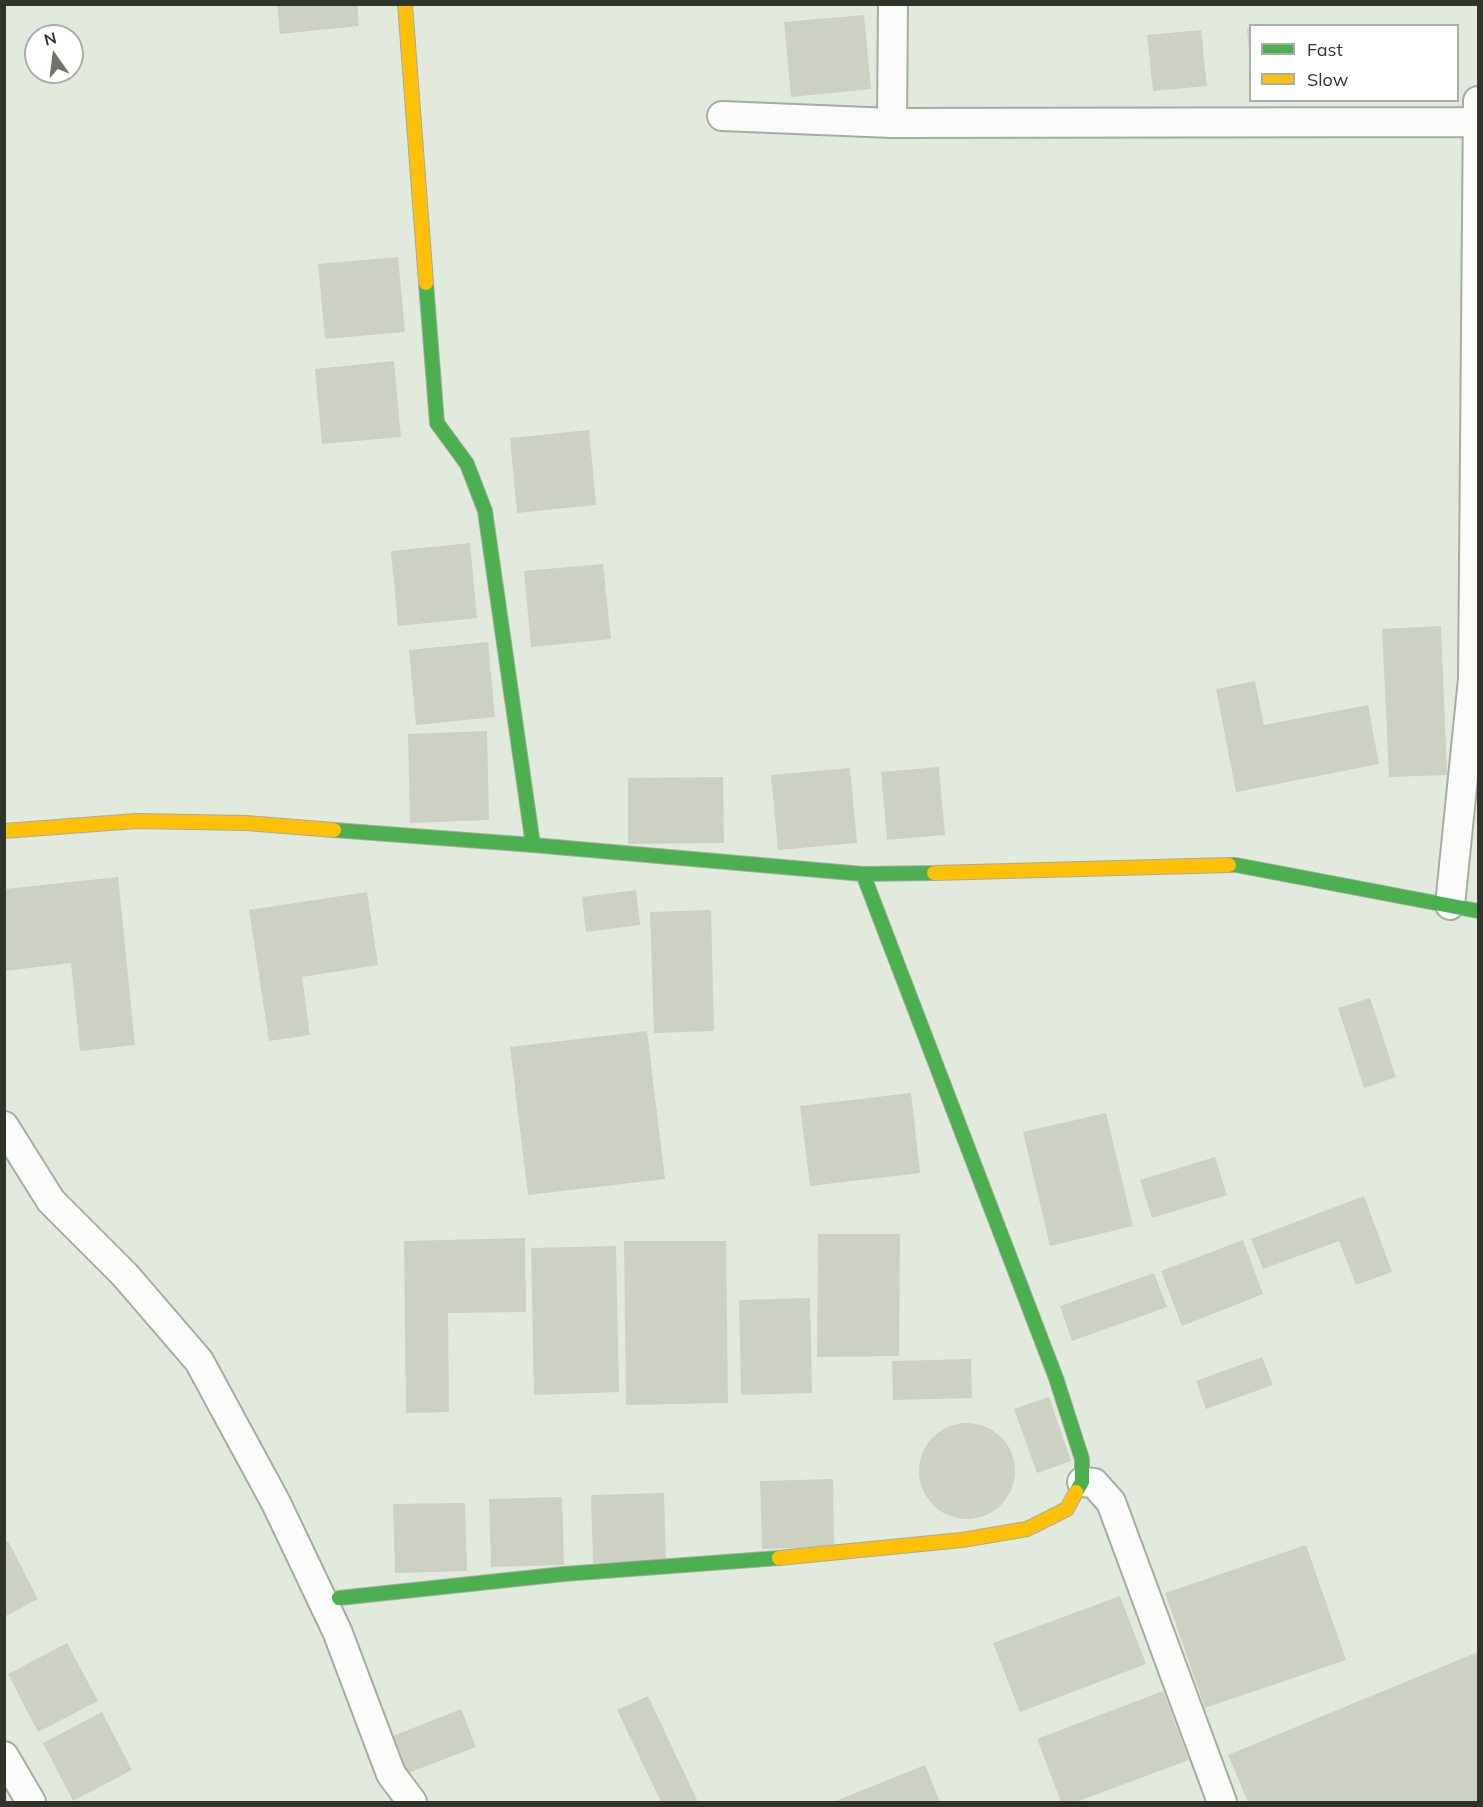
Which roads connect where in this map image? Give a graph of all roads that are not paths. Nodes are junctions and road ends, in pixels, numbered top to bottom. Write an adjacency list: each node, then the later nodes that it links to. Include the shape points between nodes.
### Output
1 (405, 4): 9 (street, via 437,423 467,464 485,511)
2 (893, 4): 6 (street)
3 (1479, 101): 5 (street)
4 (722, 116): 6 (street)
5 (1478, 122): 6 (street); 7 (street)
6 (892, 123)
7 (1476, 680): 11 (street)
8 (4, 831): 9 (street, via 136,821 235,823)
9 (533, 845): 10 (street)
10 (863, 874): 11 (street, via 1236,865); 14 (street, via 1056,1378 1082,1459)
11 (1450, 905): 12 (street)
12 (1479, 911)
13 (4, 1126): 18 (street, via 51,1201 125,1275 199,1361 276,1503 337,1631 391,1774)
14 (1082, 1482): 15 (street, via 1068,1509 1027,1529 962,1540 564,1574); 19 (street, via 1094,1484 1110,1502)
15 (339, 1598)
16 (4, 1756): 17 (street)
17 (31, 1803)
18 (412, 1803)
19 (1222, 1803)

